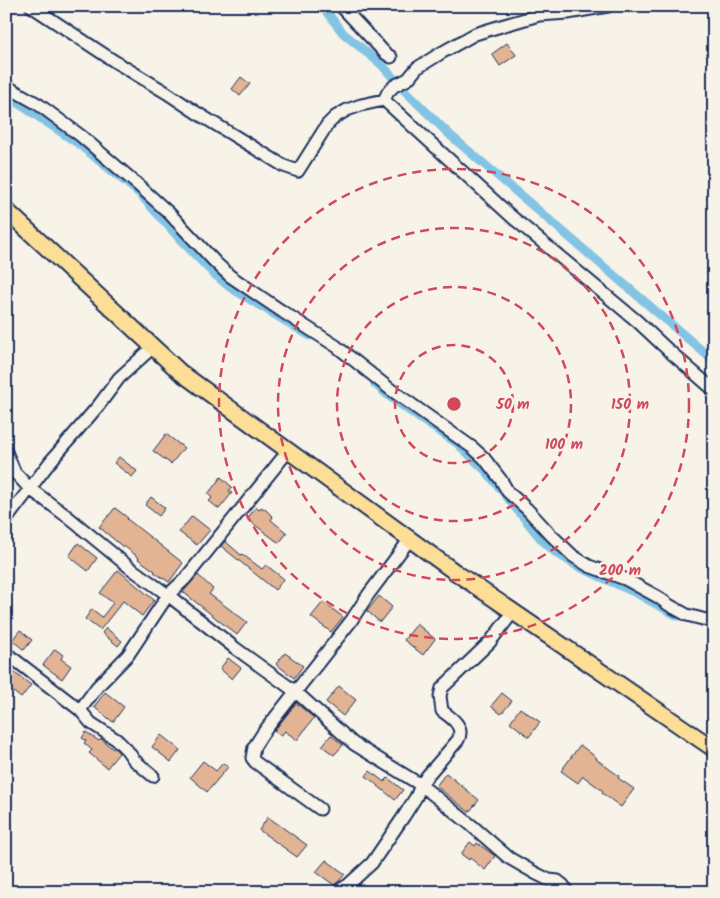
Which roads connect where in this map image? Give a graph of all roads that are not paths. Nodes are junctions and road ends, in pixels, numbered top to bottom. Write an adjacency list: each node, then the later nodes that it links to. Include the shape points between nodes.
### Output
1 (31, 6): 6 (street, via 197,113 284,166 298,171 335,117 361,105)
2 (342, 6): 4 (street)
3 (608, 6): 6 (street, via 539,15 476,34 417,68 408,79 388,92)
4 (391, 58)
5 (6, 86): 17 (street, via 38,104 81,136 169,213 230,276 336,346 472,448 484,458 508,492 573,556 589,566 625,579 688,615)
6 (384, 100): 9 (street, via 512,216)
7 (6, 210): 8 (main road)
8 (153, 347): 10 (main road, via 180,372); 12 (street, via 119,378)
9 (714, 390)
10 (288, 450): 14 (main road); 15 (street, via 184,580)
11 (6, 452): 12 (street, via 15,473)
12 (30, 488): 13 (street); 15 (street)
13 (6, 520)
14 (410, 539): 16 (main road); 19 (street)
15 (168, 595): 19 (street); 20 (street, via 128,655)
16 (513, 612): 21 (main road); 23 (street, via 490,642 442,688 442,711 455,721 461,735)
17 (714, 622)
18 (6, 653): 20 (street)
19 (296, 692): 23 (street, via 354,744); 24 (street, via 257,741 252,758)
20 (80, 710): 22 (street, via 91,723 117,740)
21 (714, 748)
22 (153, 776)
23 (421, 785): 25 (street, via 372,863); 26 (street, via 509,858 549,880 558,881)
24 (320, 809)
25 (339, 892)
26 (567, 892)

